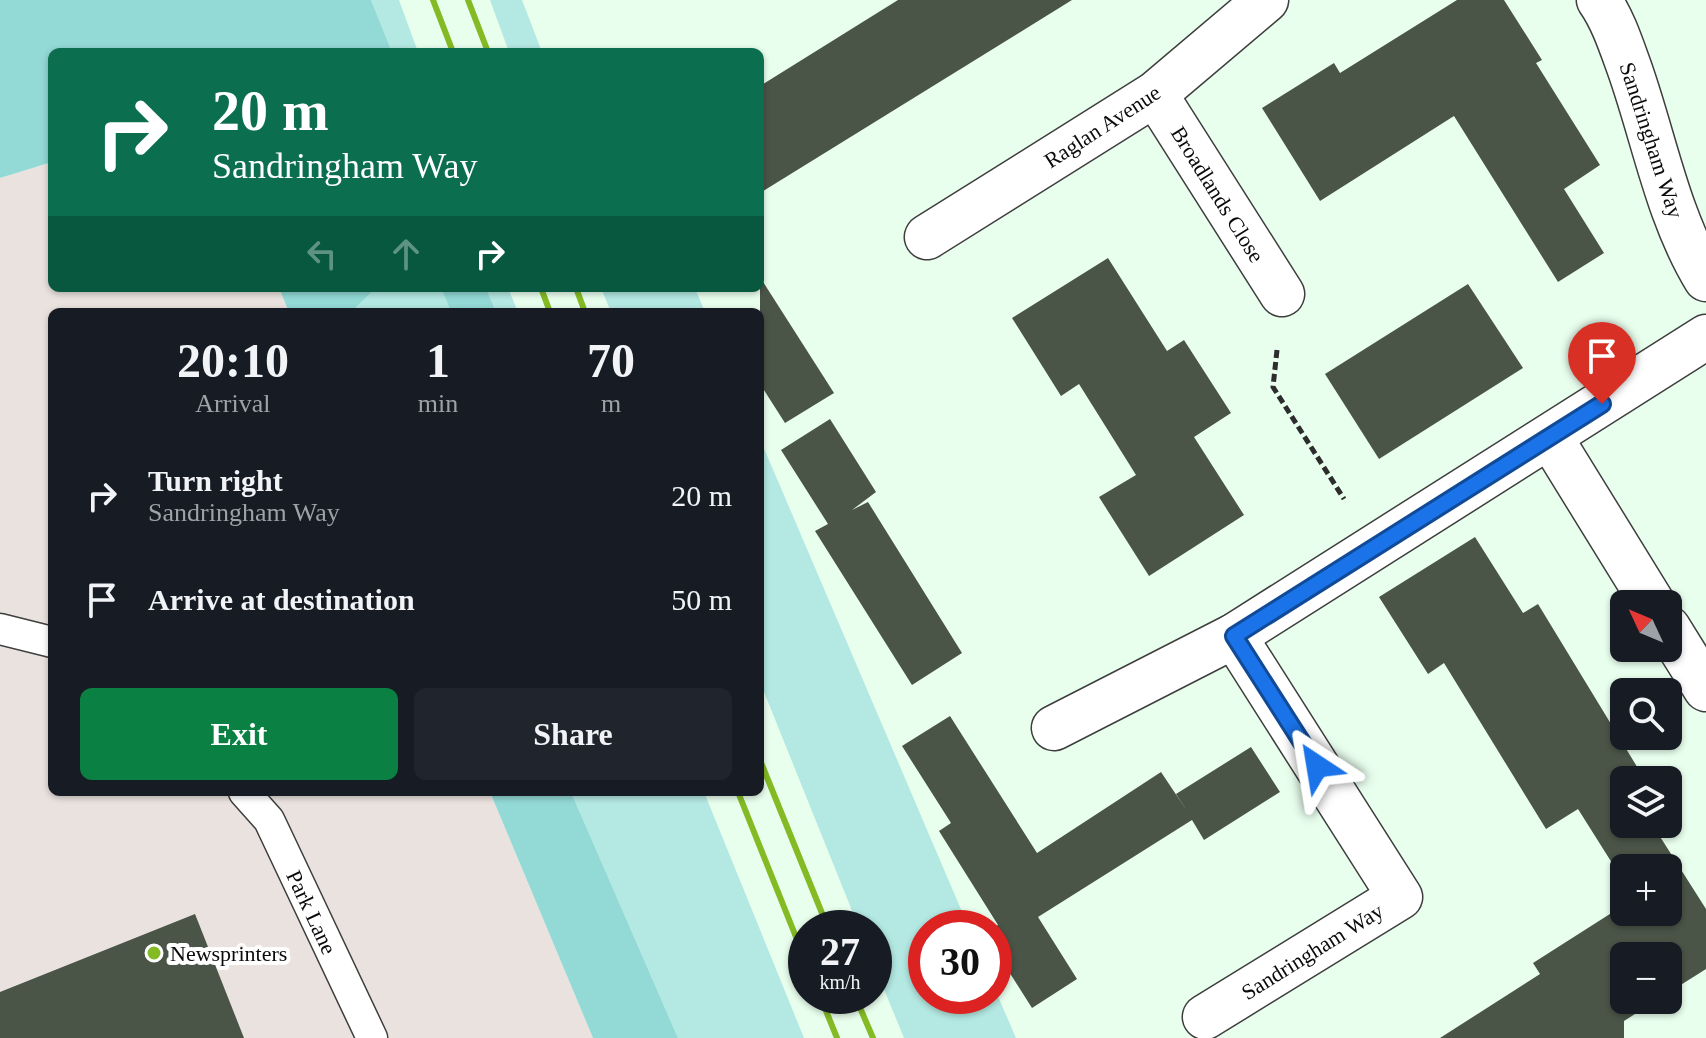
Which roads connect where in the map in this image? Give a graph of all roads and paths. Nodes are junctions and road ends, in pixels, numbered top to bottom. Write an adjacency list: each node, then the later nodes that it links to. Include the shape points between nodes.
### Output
1 (1266, 0): 3 (street, Raglan Avenue)
2 (1608, 3): 5 (street, Sandringham Way, via 1674,211)
3 (1155, 94): 4 (street, Raglan Avenue); 6 (street, Broadlands Close)
4 (927, 237)
5 (1706, 279)
6 (1282, 294): 9 (path, via 1273,387)
7 (1706, 337): 8 (street)
8 (1550, 437): 9 (street); 10 (street)
9 (1375, 547): 12 (street)
10 (1644, 590)
11 (0, 629): 13 (lane)
12 (1234, 636): 16 (street); 18 (street, Sandringham Way, via 1400,897)
13 (48, 641)
14 (1682, 650): 15 (street)
15 (1706, 689)
16 (1054, 728)
17 (248, 796): 19 (lane, Park Lane, via 269,820)
18 (1205, 1017)
19 (372, 1038)

